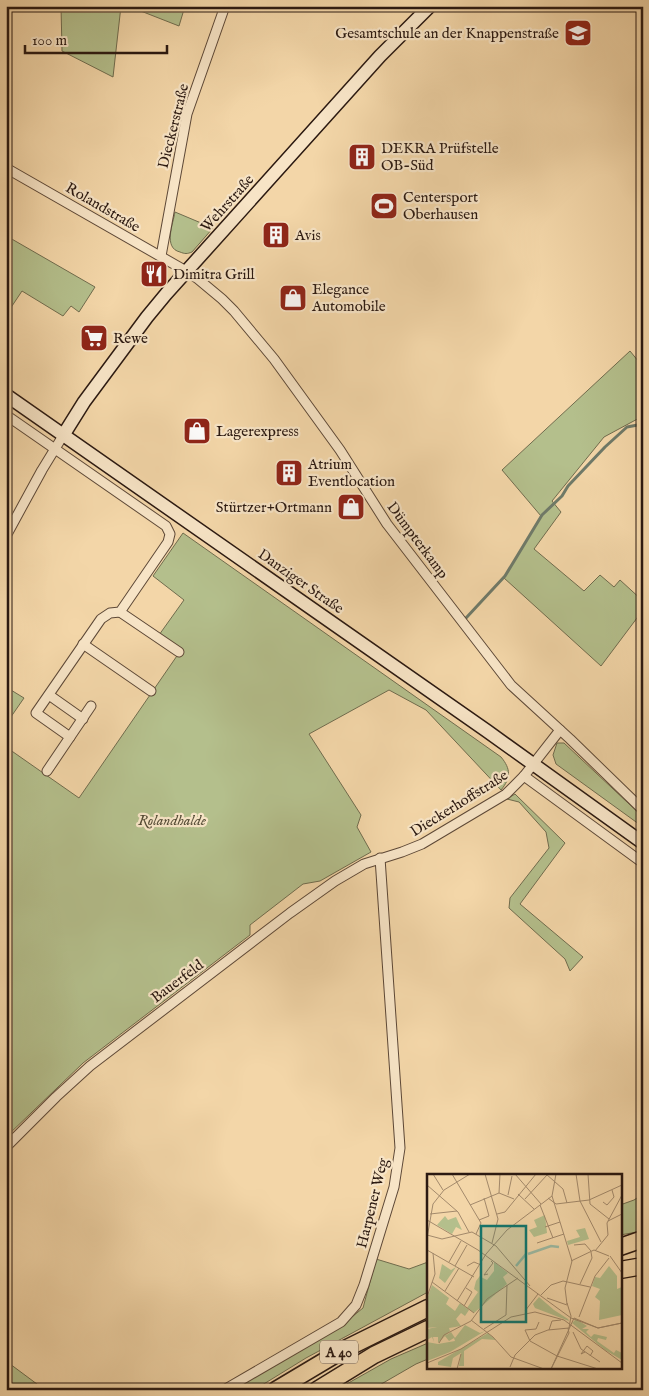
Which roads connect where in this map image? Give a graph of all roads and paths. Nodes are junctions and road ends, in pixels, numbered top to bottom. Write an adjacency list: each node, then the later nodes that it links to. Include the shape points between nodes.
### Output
1 (225, 6): 4 (street, Dieckerstraße, via 187,114)
2 (430, 6): 5 (main road, Wehrstraße, via 380,56)
3 (6, 168): 4 (street, Rolandstraße)
4 (161, 256): 5 (street, Rolandstraße)
5 (186, 271): 8 (main road, Wehrstraße, via 146,317); 18 (street, Dümpterkamp, via 222,298 274,360 340,450 386,524 502,674)
6 (6, 395): 8 (main road, Danziger Straße)
7 (6, 415): 9 (street)
8 (64, 434): 9 (street); 20 (main road, Danziger Straße)
9 (55, 450): 10 (street); 11 (street, via 166,526 170,534 168,542)
10 (6, 536)
11 (120, 612): 12 (street, via 106,615); 13 (street)
12 (83, 644): 14 (street); 15 (street)
13 (179, 652)
14 (151, 691)
15 (48, 695): 17 (street); 19 (street, via 36,713)
16 (91, 706): 17 (street)
17 (82, 719): 19 (street)
18 (560, 730): 20 (street, Dieckerhoffstraße); 23 (street, Dümpterkamp)
19 (70, 737): 21 (street)
20 (534, 764): 22 (street, Dieckerhoffstraße); 24 (main road, Danziger Straße)
21 (47, 770)
22 (524, 776): 25 (street, Dieckerhoffstraße, via 506,794 422,844); 26 (street)
23 (643, 810)
24 (643, 843)
25 (380, 858): 27 (street, Bauerfeld, via 364,864 314,896 118,1043 56,1096); 36 (street, Harpener Weg, via 400,1148 394,1187 356,1305 341,1322)
26 (643, 863)
27 (6, 1147)
28 (643, 1239): 30 (highway)
29 (643, 1246): 31 (highway)
30 (622, 1247)
31 (622, 1248)
32 (643, 1266): 33 (highway)
33 (622, 1270)
34 (427, 1308): 37 (highway, A 40, via 343,1350)
35 (427, 1329): 38 (highway, A 40, via 374,1355)
36 (224, 1390)
37 (276, 1390)
38 (317, 1390)

